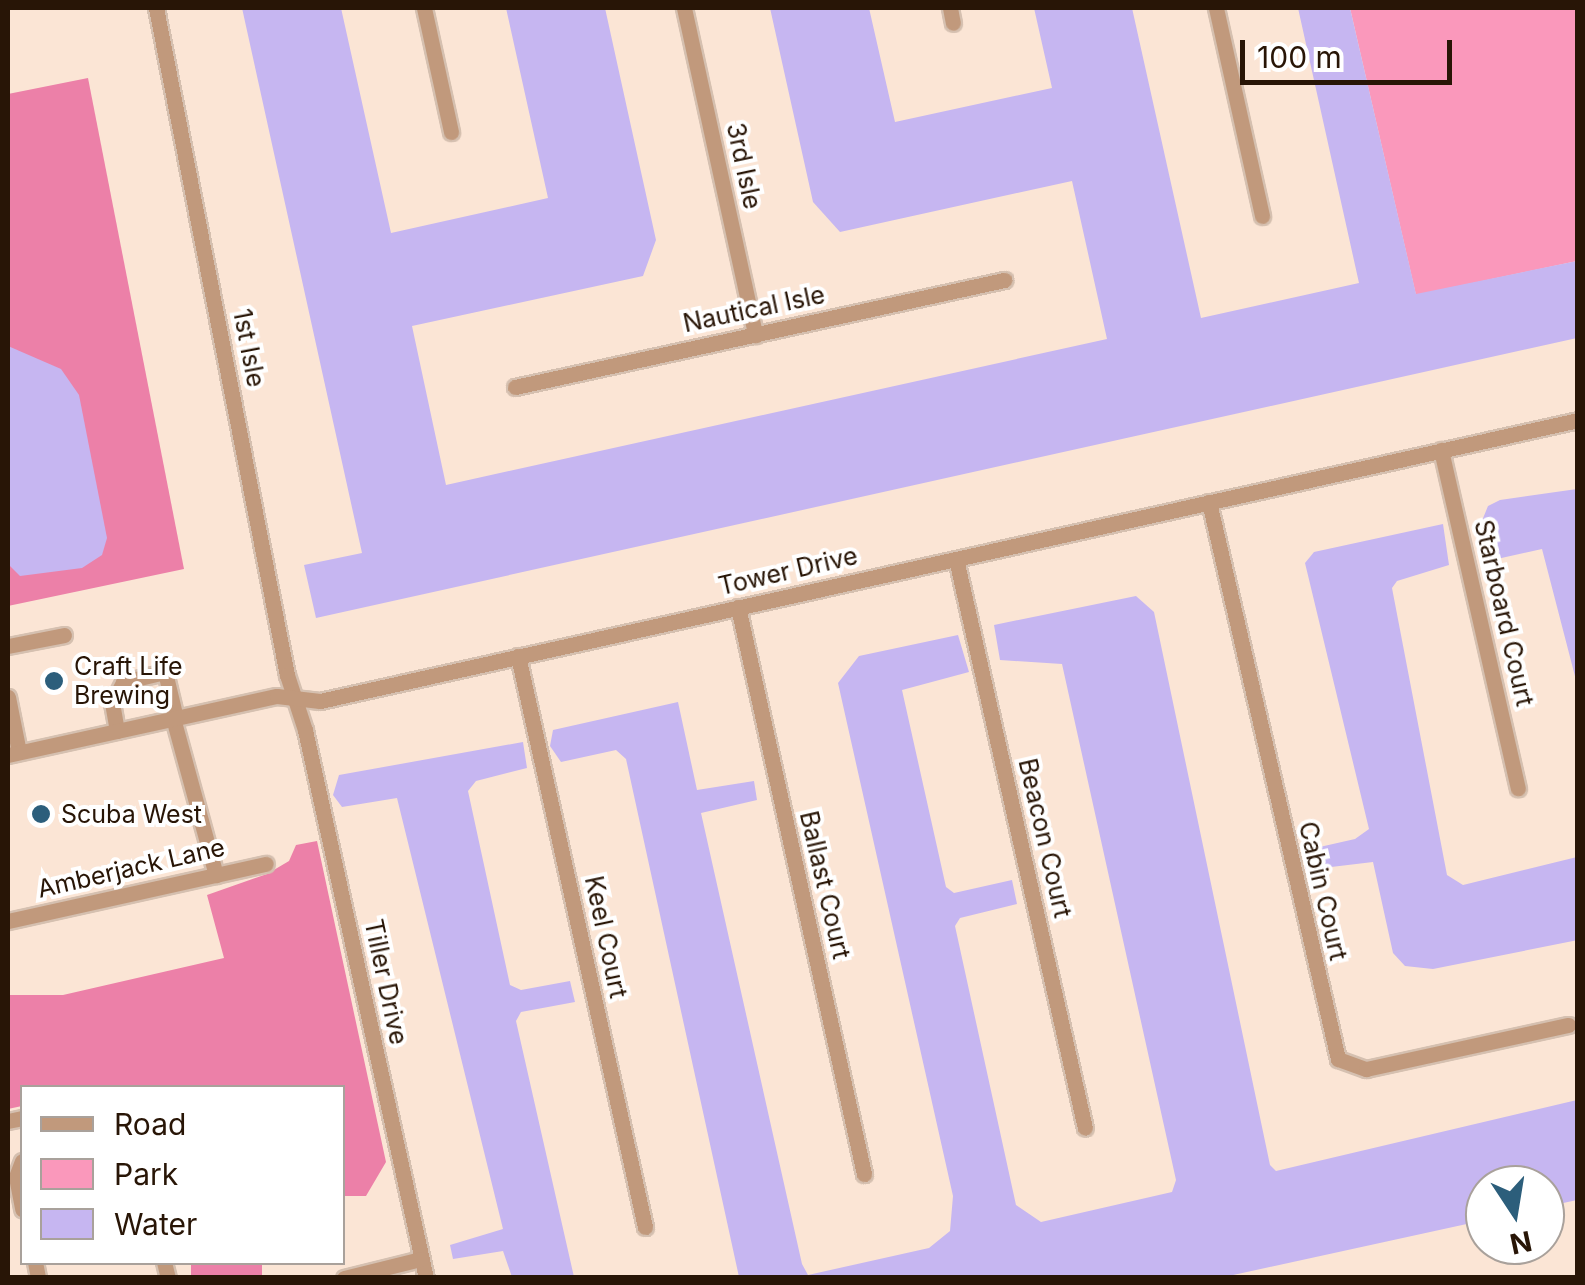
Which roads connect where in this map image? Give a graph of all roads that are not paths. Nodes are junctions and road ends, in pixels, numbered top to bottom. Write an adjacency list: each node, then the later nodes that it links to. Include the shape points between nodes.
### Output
1 (156, 8): 19 (street, 1st Isle)
2 (424, 8): 5 (street)
3 (684, 8): 8 (street, 3rd Isle)
4 (1216, 8): 6 (street)
5 (452, 132)
6 (1262, 216)
7 (1004, 280): 8 (street, Nautical Isle)
8 (755, 334): 9 (street, Nautical Isle)
9 (515, 387)
10 (1578, 420): 11 (street, Tower Drive)
11 (1441, 450): 12 (street, Tower Drive); 23 (street, Starboard Court)
12 (1209, 502): 13 (street, Tower Drive); 27 (street, Cabin Court, via 1338,1059 1366,1068)
13 (956, 558): 14 (street, Tower Drive); 28 (street, Beacon Court)
14 (738, 607): 17 (street, Tower Drive); 30 (street, Ballast Court)
15 (64, 635): 16 (street)
16 (8, 646)
17 (518, 656): 19 (street, Tower Drive, via 320,701); 32 (street, Keel Court)
18 (8, 697): 22 (street)
19 (295, 698): 20 (street, Tower Drive); 33 (street, Tiller Drive)
20 (174, 718): 21 (street, Tower Drive); 21 (street, via 165,672 123,682 112,704); 25 (street)
21 (117, 730): 22 (street, Tower Drive)
22 (13, 753)
23 (1518, 788)
24 (266, 864): 25 (street, Amberjack Lane)
25 (216, 875): 26 (street, Amberjack Lane)
26 (8, 921)
27 (1568, 1025)
28 (1085, 1128)
29 (20, 1166): 31 (street)
30 (864, 1174)
31 (20, 1198)
32 (645, 1228)
33 (422, 1259): 34 (street); 35 (street, Tiller Drive)
34 (344, 1278)
35 (426, 1278)

